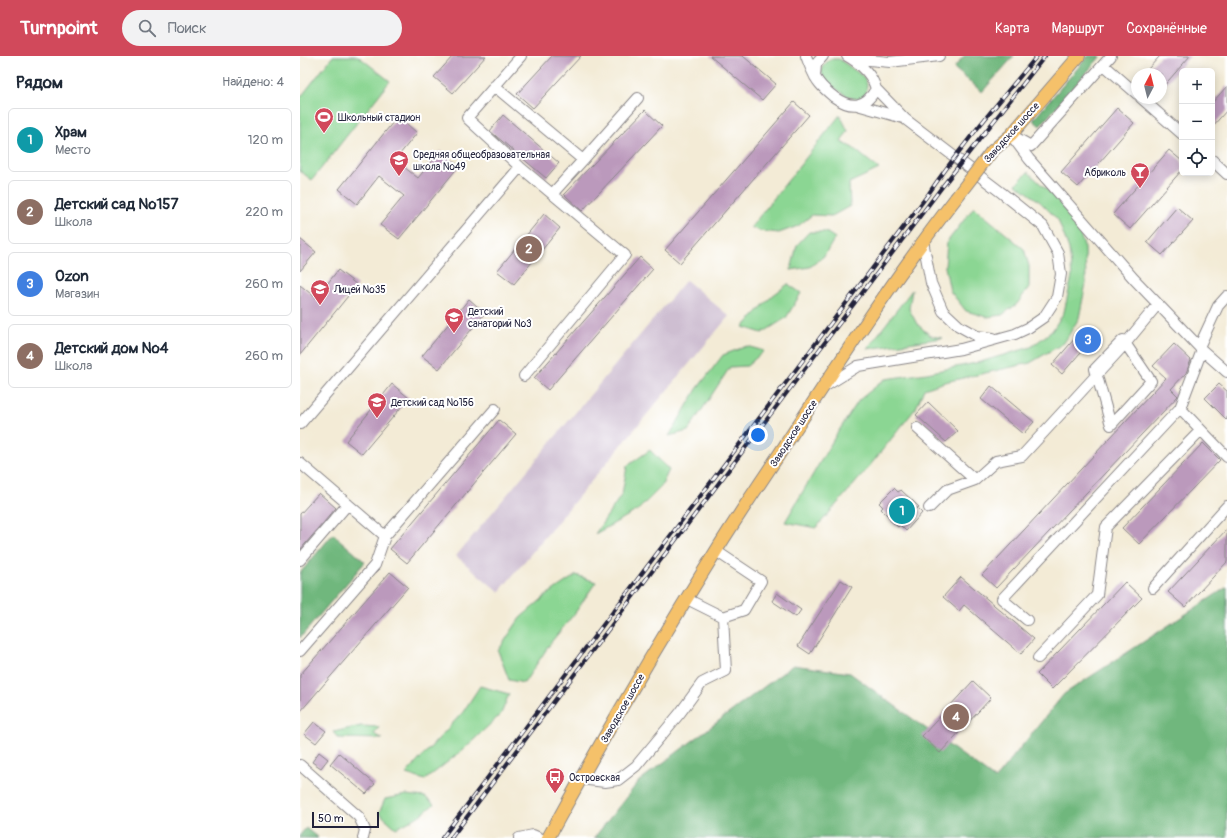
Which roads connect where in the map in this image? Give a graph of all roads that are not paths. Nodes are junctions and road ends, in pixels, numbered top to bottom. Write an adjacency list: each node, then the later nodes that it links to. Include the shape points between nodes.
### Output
1 (521, 56): 12 (street)
2 (806, 56): 11 (street)
3 (823, 56): 11 (street, via 816,64)
4 (847, 56): 8 (street); 10 (street)
5 (939, 56): 8 (street)
6 (1079, 56): 20 (main road, Заводское шоссе)
7 (1111, 56): 9 (street)
8 (890, 62): 10 (street)
9 (1104, 65): 14 (street); 20 (street, via 1030,146)
10 (866, 71): 13 (street)
11 (815, 77): 17 (street, via 820,86 840,101 848,105)
12 (494, 86): 21 (street); 23 (street, via 467,118)
13 (876, 89): 17 (street, via 872,97); 18 (street)
14 (1131, 89)
15 (638, 98): 21 (street)
16 (1148, 104): 19 (street)
17 (857, 105): 18 (street)
18 (905, 119): 29 (street, via 1043,226 1058,254 1061,274 1057,297 1044,317 1028,328)
19 (1179, 131)
20 (1011, 135): 26 (main road, Заводское шоссе, bridge, via 992,151); 28 (street)
21 (583, 160): 25 (street)
22 (1215, 163): 24 (street)
23 (520, 167): 25 (street); 37 (street)
24 (1227, 174)
25 (552, 193): 33 (street, via 625,255)
26 (923, 241): 29 (street, via 931,283 943,311 959,326 977,336); 34 (main road, Заводское шоссе)
27 (1227, 296): 31 (street, via 1218,306)
28 (1158, 304): 30 (street); 31 (street)
29 (997, 339): 34 (street, via 961,349 858,366)
30 (1125, 344): 30 (street, via 1151,381 1111,425 1094,369 1123,340); 42 (street, via 1022,456 996,461)
31 (1200, 348): 32 (street); 35 (street)
32 (1227, 372)
33 (524, 376)
34 (822, 388): 47 (main road, Заводское шоссе)
35 (1180, 408): 39 (street); 52 (street, via 1002,599)
36 (495, 409): 46 (street)
37 (300, 424)
38 (917, 428): 42 (street)
39 (1201, 430): 40 (street); 54 (street, via 1106,527 1097,595)
40 (1227, 457)
41 (300, 463): 43 (street)
42 (975, 480): 45 (street, via 947,490)
43 (348, 504): 46 (street); 48 (street)
44 (1227, 506): 49 (street)
45 (928, 508)
46 (385, 536): 53 (street, via 374,565)
47 (716, 551): 50 (main road, Заводское шоссе); 51 (street, via 761,581 744,610)
48 (300, 560)
49 (1153, 588)
50 (687, 599): 51 (street); 56 (main road, Заводское шоссе)
51 (723, 617): 56 (street, via 726,671 702,683 636,766 618,780 606,782)
52 (1027, 620)
53 (300, 652)
54 (1038, 658)
55 (300, 765): 57 (street, via 359,818 365,830)
56 (580, 779): 60 (main road, Заводское шоссе)
57 (363, 838)
58 (519, 838): 59 (street, via 533,835)
59 (540, 838)
60 (548, 838)

